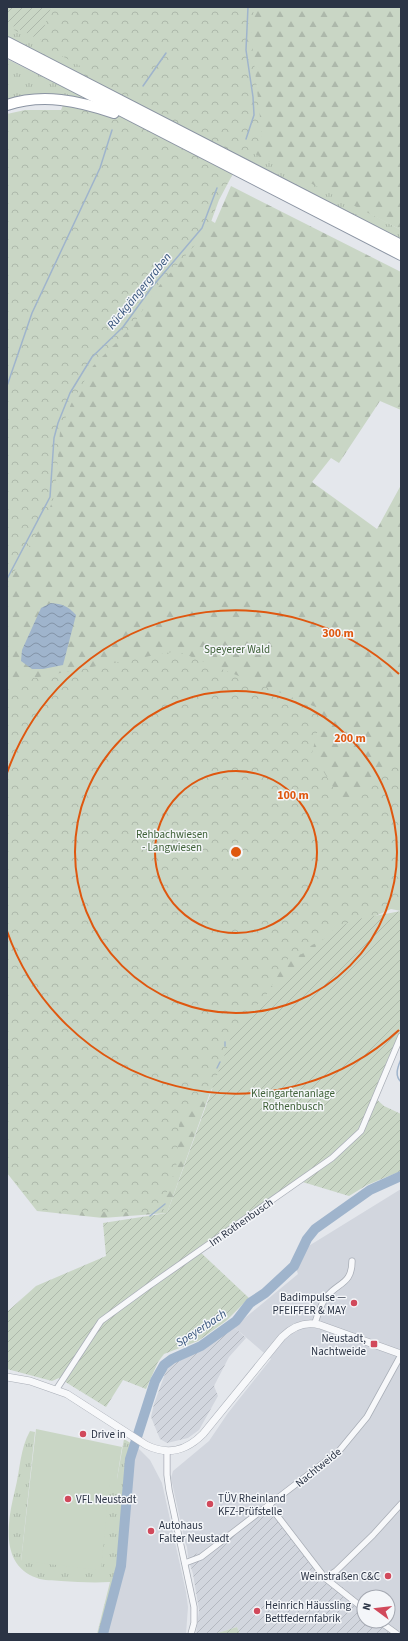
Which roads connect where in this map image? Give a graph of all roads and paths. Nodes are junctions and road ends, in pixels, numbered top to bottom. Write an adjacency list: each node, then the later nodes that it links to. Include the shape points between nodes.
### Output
1 (7, 42): 5 (highway)
2 (7, 52): 4 (highway)
3 (7, 105): 4 (highway, via 38,99 67,100 94,106)
4 (146, 124): 5 (highway)
5 (171, 131): 6 (highway)
6 (186, 139): 7 (highway); 8 (highway)
7 (401, 245)
8 (401, 255)
9 (401, 1036): 14 (street, Im Rothenbusch, via 361,1132 332,1158 101,1321)
10 (352, 1261): 11 (street, via 348,1279 328,1295)
11 (314, 1323): 12 (street, Nachtweide); 15 (street, via 301,1325 288,1332 203,1434 184,1448)
12 (401, 1354): 17 (street, Nachtweide, via 367,1417 353,1436 332,1457)
13 (7, 1377): 14 (street, via 30,1381)
14 (56, 1390): 15 (street, via 67,1394 155,1450)
15 (167, 1452): 18 (street, via 169,1490)
16 (401, 1504): 19 (street, via 373,1535 336,1571)
17 (269, 1505): 18 (street, Nachtweide, via 201,1557); 19 (street)
18 (185, 1563): 21 (street, via 194,1607)
19 (325, 1578): 20 (street)
20 (356, 1603)
21 (191, 1634)

